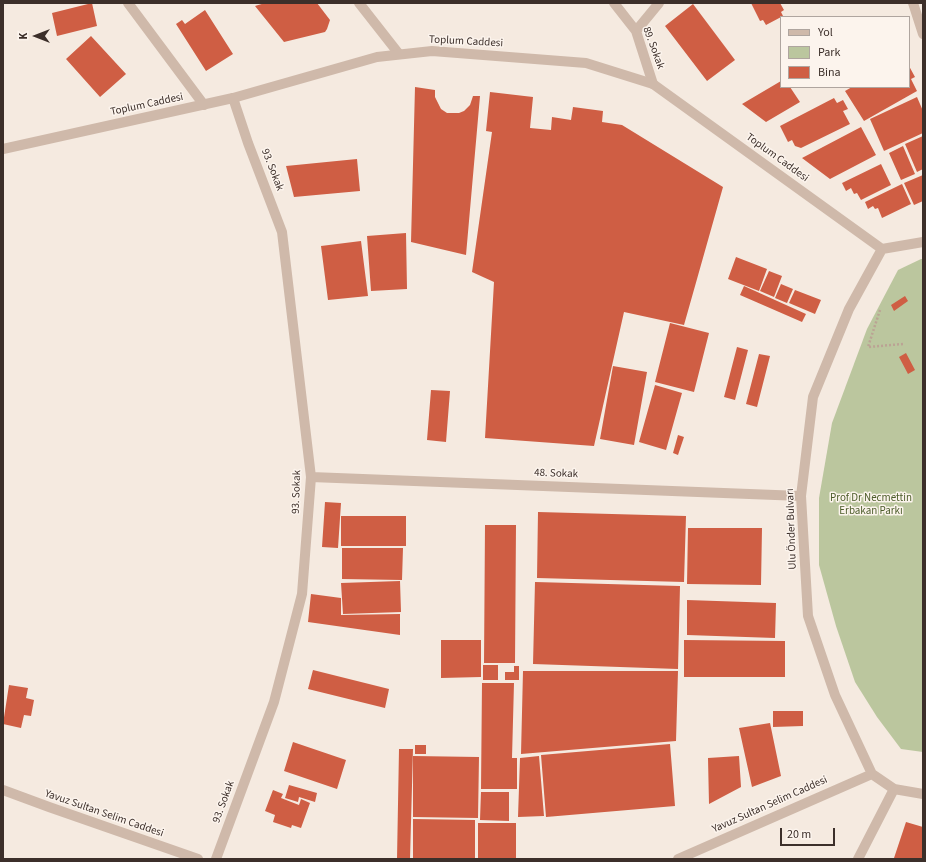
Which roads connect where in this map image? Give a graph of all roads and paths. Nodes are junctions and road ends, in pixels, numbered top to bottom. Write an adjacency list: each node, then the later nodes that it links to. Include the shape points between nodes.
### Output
1 (128, 3): 11 (street)
2 (359, 3): 8 (street)
3 (614, 3): 6 (street, 89. Sokak)
4 (659, 3): 6 (street)
5 (913, 3): 7 (street)
6 (636, 31): 9 (street, 89. Sokak)
7 (923, 34)
8 (399, 54): 9 (street, Toplum Caddesi, via 432,51 586,63); 10 (street, Toplum Caddesi, via 376,57)
9 (653, 84): 14 (street, Toplum Caddesi)
10 (233, 98): 11 (street, Toplum Caddesi); 17 (street, 93. Sokak, via 282,232)
11 (204, 105): 12 (street, Toplum Caddesi)
12 (3, 149)
13 (923, 242): 14 (street)
14 (882, 248): 18 (street, Ulu Önder Bulvarı, via 849,309 813,397)
15 (880, 310): 16 (path, via 868,347)
16 (903, 344)
17 (311, 477): 18 (street, 48. Sokak); 24 (street, 93. Sokak, via 302,594 274,702)
18 (801, 496): 19 (street, Ulu Önder Bulvarı, via 808,616 835,695)
19 (872, 774): 20 (street); 25 (street, Yavuz Sultan Selim Caddesi)
20 (894, 789): 22 (street); 26 (street)
21 (3, 790): 23 (street, Yavuz Sultan Selim Caddesi)
22 (923, 794)
23 (198, 859)
24 (216, 859)
25 (678, 859)
26 (858, 859)

